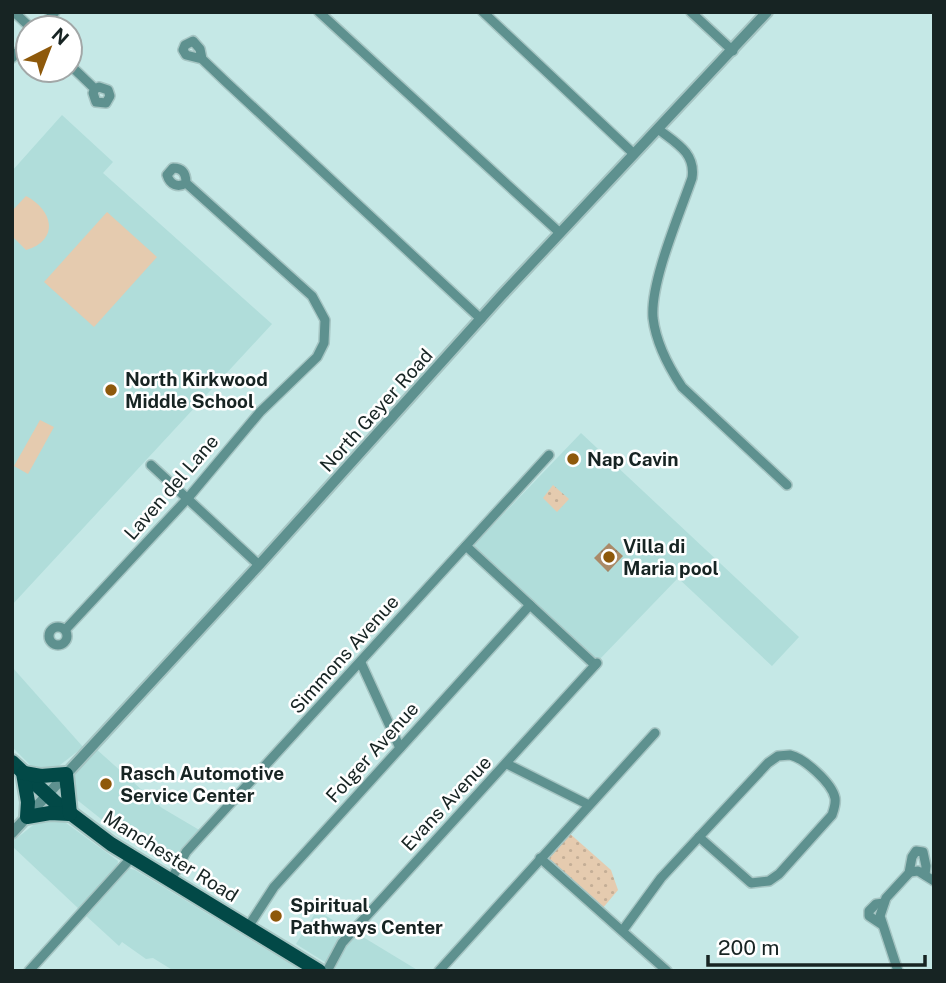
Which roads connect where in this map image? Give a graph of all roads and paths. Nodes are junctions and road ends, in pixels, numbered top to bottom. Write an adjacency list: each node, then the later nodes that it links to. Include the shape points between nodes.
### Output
1 (319, 12): 12 (street)
2 (483, 12): 10 (street)
3 (691, 12): 5 (street)
4 (767, 12): 5 (street, North Geyer Road)
5 (733, 51): 9 (street, North Geyer Road)
6 (202, 59): 13 (street)
7 (84, 78): 8 (street)
8 (95, 89)
9 (659, 129): 10 (street, North Geyer Road); 16 (street, via 681,147 694,166 657,283 653,317 660,348 682,387)
10 (634, 154): 12 (street, North Geyer Road)
11 (186, 183): 17 (street, Laven del Lane, via 312,296 324,320 325,334 317,357 260,412)
12 (560, 233): 13 (street, North Geyer Road)
13 (481, 318): 19 (street, North Geyer Road)
14 (549, 455): 18 (street, Simmons Avenue)
15 (151, 465): 17 (street)
16 (787, 485)
17 (188, 498): 19 (street); 21 (street, Laven del Lane)
18 (466, 546): 20 (street); 22 (street, Simmons Avenue)
19 (259, 565): 28 (street, North Geyer Road)
20 (530, 605): 24 (street, Folger Avenue); 26 (street, Evans Avenue, via 596,664)
21 (66, 629)
22 (361, 663): 24 (street); 39 (street, Simmons Avenue, via 186,852)
23 (655, 733): 30 (street)
24 (400, 747): 41 (street, Folger Avenue, via 274,887)
25 (12, 762): 27 (main road, Manchester Road)
26 (507, 764): 30 (street); 45 (street, Evans Avenue, via 342,943)
27 (23, 773): 28 (main road); 29 (main road, Manchester Road); 32 (main road)
28 (66, 774): 29 (street, North Geyer Road); 31 (main road)
29 (47, 795): 31 (main road, Manchester Road); 32 (street, North Geyer Road)
30 (589, 805): 36 (street)
31 (71, 814): 32 (main road); 35 (main road, Manchester Road)
32 (27, 817): 33 (street, North Geyer Road)
33 (12, 833)
34 (699, 837): 34 (street, via 778,756 800,757 831,786 835,796 832,815 769,881 751,883); 42 (street)
35 (132, 857): 39 (main road, Manchester Road); 43 (street)
36 (540, 858): 42 (street); 46 (street)
37 (910, 872): 38 (street); 38 (street, via 912,857 923,852); 48 (street, via 884,903 880,916)
38 (925, 875): 40 (street)
39 (171, 880): 41 (main road, Manchester Road)
40 (934, 881)
41 (248, 927): 44 (main road, Manchester Road)
42 (623, 930): 47 (street)
43 (29, 971)
44 (319, 971)
45 (327, 971)
46 (439, 971)
47 (667, 971)
48 (898, 971)

